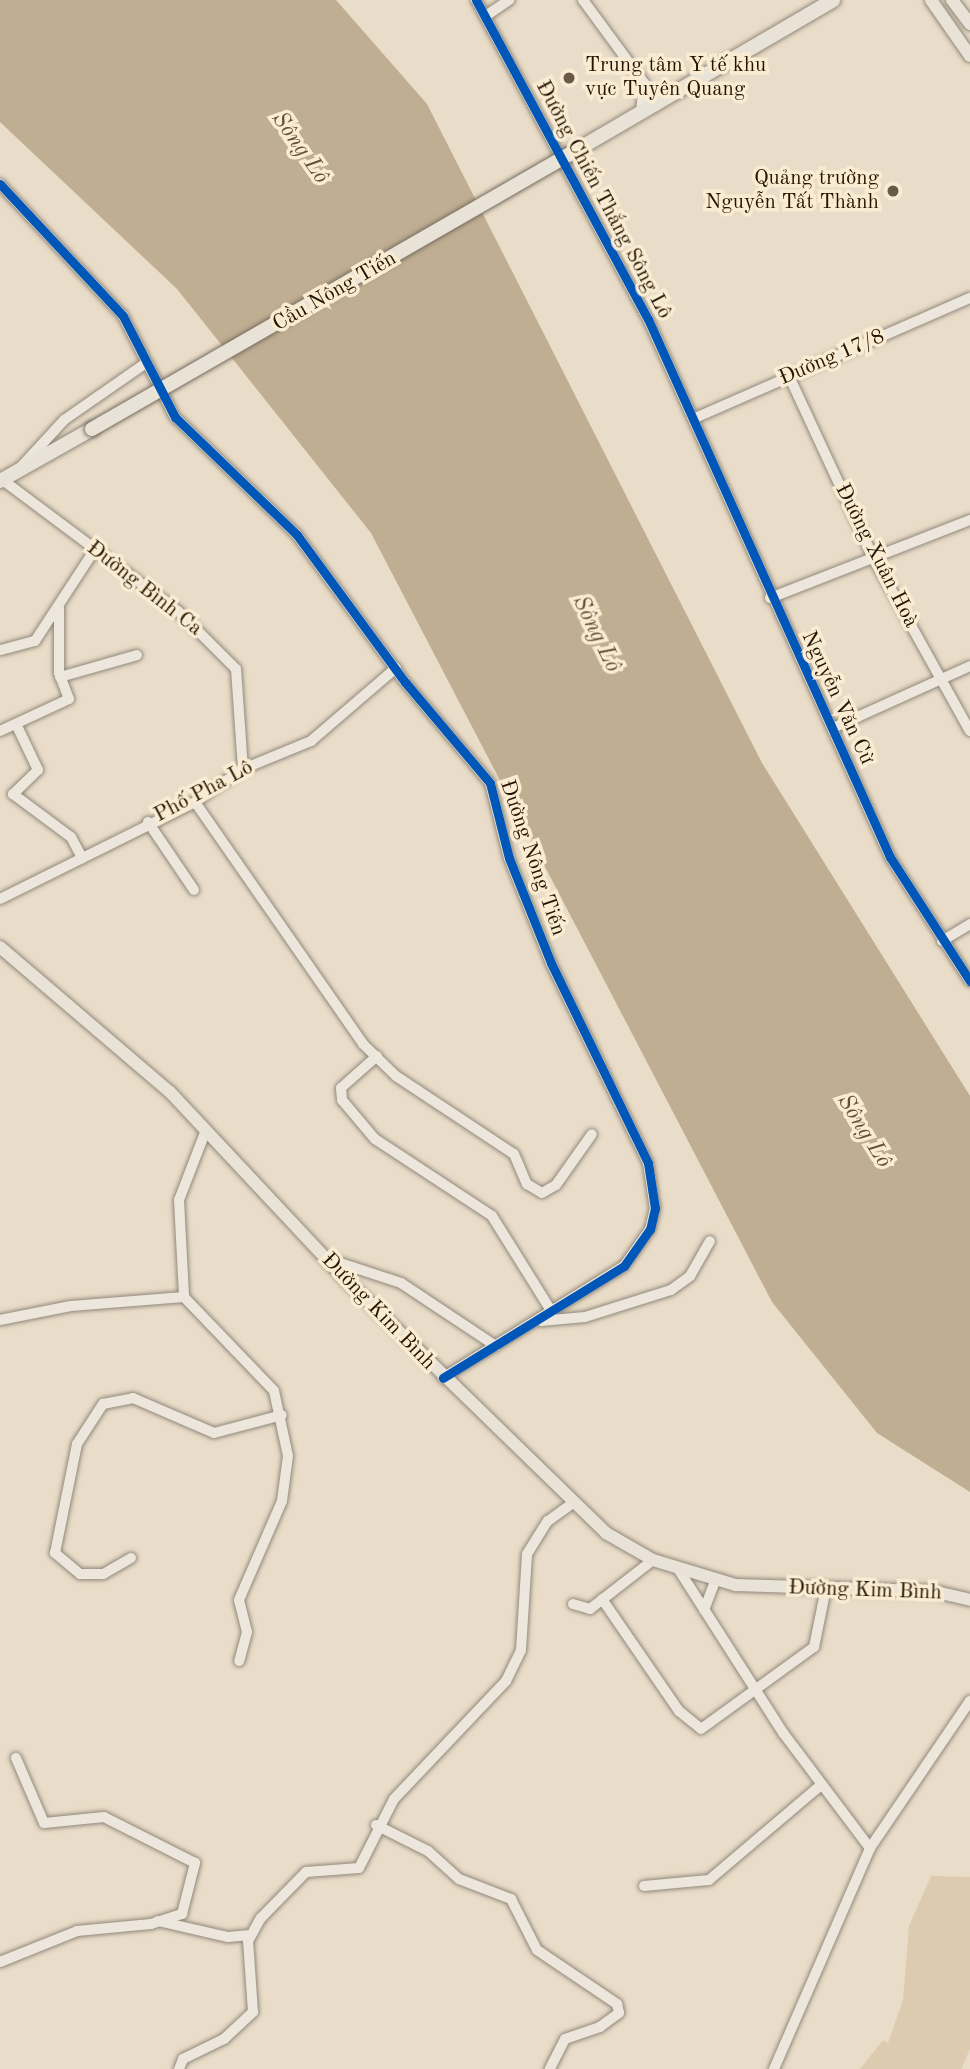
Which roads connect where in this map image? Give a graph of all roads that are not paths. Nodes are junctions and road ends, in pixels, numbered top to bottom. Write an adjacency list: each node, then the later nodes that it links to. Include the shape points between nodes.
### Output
1 (476, 0): 7 (street, Đường Chiến Thắng Sông Lô)
2 (509, 0): 7 (street)
3 (583, 0): 10 (street, via 640,76)
4 (834, 0): 10 (highway, Cầu Nông Tiến)
5 (931, 0): 9 (main road)
6 (952, 0): 8 (main road)
7 (487, 15): 15 (street, Đường Chiến Thắng Sông Lô)
8 (970, 24)
9 (970, 56)
10 (641, 112): 16 (highway, Cầu Nông Tiến, bridge)
11 (0, 184): 13 (street, Đường Nông Tiến, via 123,316)
12 (970, 298): 14 (street, Đường 17/8)
13 (146, 363): 16 (street, via 64,420); 26 (street, Đường Nông Tiến, via 175,417 297,535)
14 (789, 376): 15 (street, Đường 17/8); 20 (street, Đường Xuân Hoà)
15 (695, 418): 21 (street, Nguyễn Văn Cừ)
16 (19, 470): 17 (highway, Cầu Nông Tiến)
17 (1, 480): 19 (street, Đường Bình Ca)
18 (970, 520): 20 (street)
19 (94, 551): 22 (street); 33 (street, Đường Bình Ca, via 202,631 236,669)
20 (873, 557): 21 (street); 28 (street, Đường Xuân Hoà)
21 (769, 598): 30 (street, Nguyễn Văn Cừ)
22 (59, 608): 23 (street, via 30,646); 27 (street)
23 (1, 650)
24 (137, 655): 27 (street)
25 (970, 666): 28 (street)
26 (396, 668): 33 (street, Phố Pha Lô, via 311,741); 51 (street, Đường Nông Tiến, via 490,783 509,858 551,963 654,1184 655,1208 639,1249 607,1279)
27 (61, 677): 29 (street, via 68,701)
28 (941, 681): 30 (street); 32 (street, Đường Xuân Hoà)
29 (16, 724): 31 (street); 36 (street, via 37,771 13,794 71,837)
30 (833, 728): 40 (street, Nguyễn Văn Cừ, via 890,857)
31 (0, 731)
32 (970, 731)
33 (243, 769): 34 (street, Phố Pha Lô)
34 (195, 802): 35 (street, Phố Pha Lô); 43 (street)
35 (148, 822): 36 (street, Phố Pha Lô); 37 (street)
36 (82, 858): 38 (street, Phố Pha Lô)
37 (194, 890)
38 (0, 899)
39 (970, 924): 40 (street)
40 (942, 941): 42 (street, Nguyễn Văn Cừ)
41 (0, 947): 44 (main road, Đường Kim Bình)
42 (970, 981)
43 (377, 1056): 45 (street, via 514,1154 527,1184 542,1194 556,1185); 51 (street, via 341,1088 342,1100 375,1139 492,1216)
44 (206, 1130): 47 (main road, Đường Kim Bình); 50 (street, via 179,1200)
45 (592, 1135)
46 (710, 1241): 53 (street, via 690,1276 671,1290 585,1317)
47 (327, 1259): 48 (street); 49 (main road, Đường Kim Bình)
48 (351, 1266): 49 (street); 54 (street, via 401,1283)
49 (346, 1280): 55 (main road, Đường Kim Bình)
50 (184, 1297): 52 (street, via 71,1306); 56 (street, via 274,1391)
51 (552, 1312): 53 (street, Đường Nông Tiến)
52 (0, 1320)
53 (537, 1321): 54 (street, Đường Nông Tiến)
54 (496, 1346): 55 (street, Đường Nông Tiến)
55 (443, 1378): 57 (main road, Đường Kim Bình)
56 (282, 1415): 58 (street, via 214,1433 133,1398 103,1404 77,1444 55,1553 80,1574 103,1574); 67 (street, via 285,1491 239,1600 247,1632)
57 (574, 1502): 59 (main road, Đường Kim Bình, via 606,1533); 72 (street, via 548,1521 527,1555 521,1650 506,1681 450,1745 424,1764)
58 (131, 1558)
59 (653, 1560): 60 (main road, Đường Kim Bình); 63 (street)
60 (677, 1567): 61 (main road, Đường Kim Bình); 66 (street)
61 (716, 1579): 62 (main road, Đường Kim Bình, via 760,1588); 66 (street)
62 (826, 1588): 64 (main road, Đường Kim Bình, via 932,1591); 68 (street, via 814,1647)
63 (602, 1599): 65 (street, via 584,1611); 68 (street, via 695,1727 706,1728)
64 (970, 1600)
65 (573, 1604)
66 (704, 1610): 68 (street)
67 (239, 1661)
68 (761, 1692): 71 (street)
69 (970, 1701): 73 (street)
70 (16, 1758): 75 (street, via 44,1823 104,1817 194,1861 184,1913)
71 (821, 1784): 73 (street); 74 (street, via 709,1880)
72 (376, 1825): 76 (street, via 359,1868 306,1872); 79 (street, via 428,1851 459,1879 511,1899 537,1950 617,2004 619,2013 600,2027 565,2039)
73 (870, 1848): 80 (street)
74 (644, 1886)
75 (158, 1921): 76 (street, via 228,1937); 77 (street, via 77,1931)
76 (250, 1935): 78 (street, via 253,2012 224,2039 183,2059)
77 (0, 1962)
78 (179, 2069)
79 (550, 2069)
80 (774, 2069)

